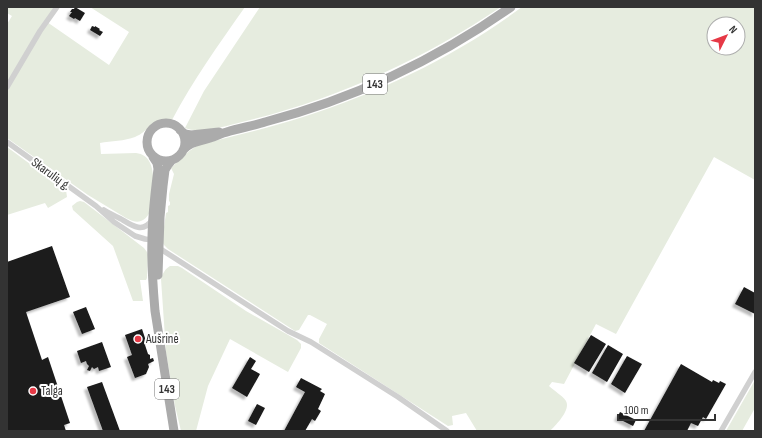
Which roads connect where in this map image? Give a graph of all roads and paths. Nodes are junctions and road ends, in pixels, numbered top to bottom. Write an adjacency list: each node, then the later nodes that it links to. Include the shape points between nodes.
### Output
1 (56, 7): 3 (street)
2 (511, 7): 5 (main road, 143, via 414,66 378,83 303,111)
3 (7, 87)
4 (180, 130): 5 (main road, 143, via 191,135); 7 (main road, via 184,140); 8 (main road, 143, via 166,123 152,129 146,144)
5 (227, 132): 7 (main road, 143, via 193,143)
6 (7, 142): 10 (street, Skarulių g.)
7 (183, 150): 9 (main road, 143)
8 (153, 157): 9 (main road, via 162,161); 11 (main road, 143, via 158,169)
9 (172, 160): 12 (main road, 143, via 165,170)
10 (96, 206): 11 (street, Skarulių g., via 134,226 145,227); 13 (street, Skarulių g., via 135,236)
11 (153, 218): 13 (main road, 143)
12 (159, 232): 13 (street); 14 (main road, 143)
13 (152, 240): 15 (main road, 143, via 154,311)
14 (159, 248): 15 (main road, 143); 18 (street, via 288,331 312,342)
15 (161, 346): 17 (main road, 143)
16 (755, 372): 19 (street)
17 (174, 431)
18 (447, 431)
19 (721, 431)

